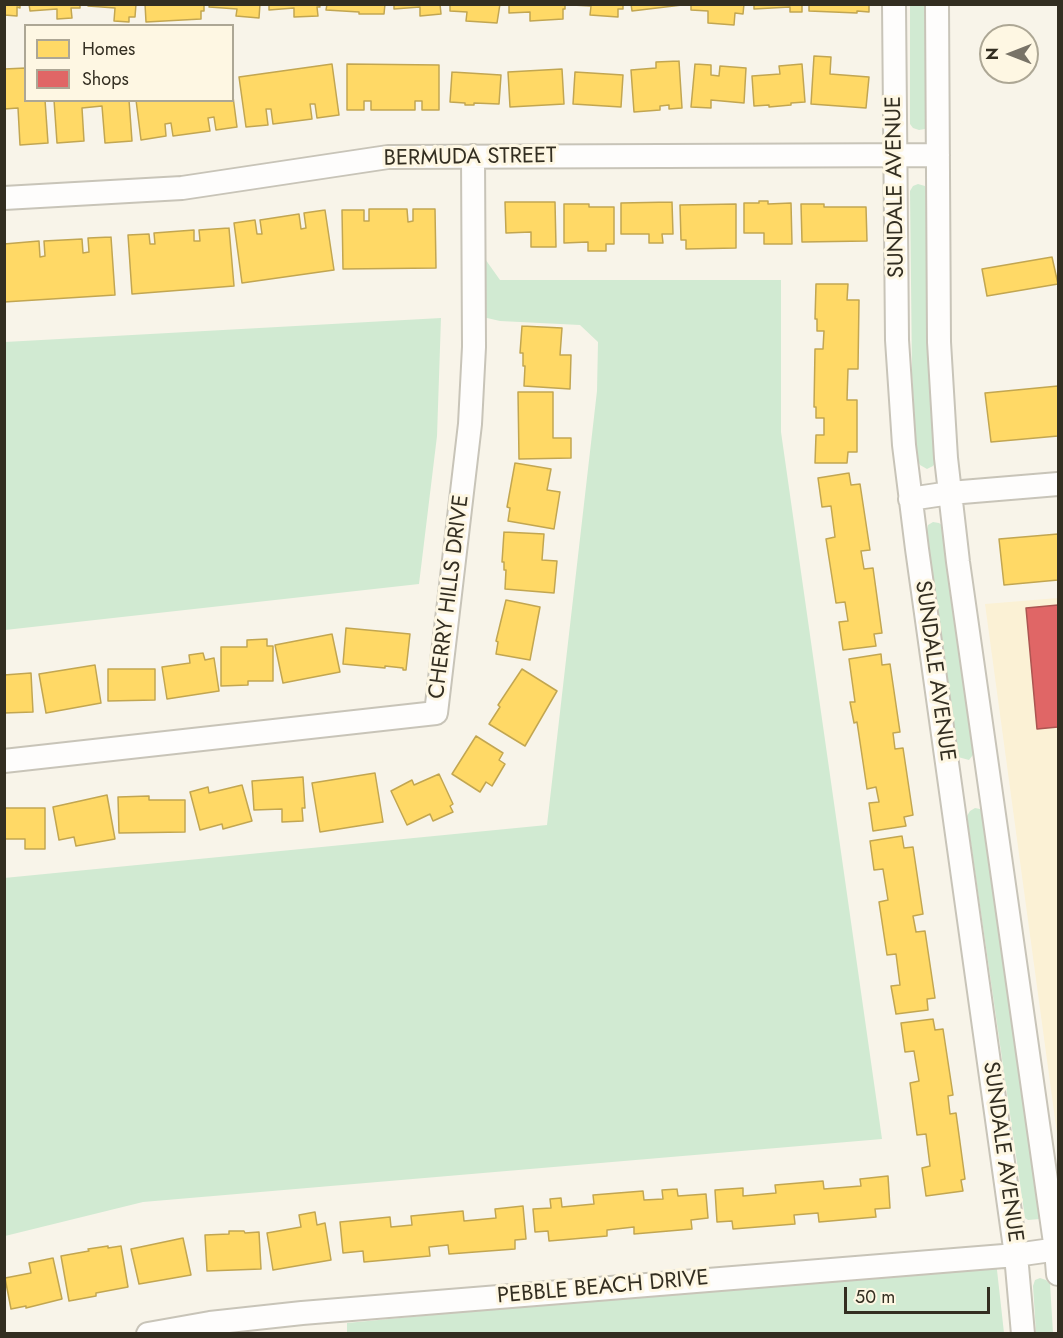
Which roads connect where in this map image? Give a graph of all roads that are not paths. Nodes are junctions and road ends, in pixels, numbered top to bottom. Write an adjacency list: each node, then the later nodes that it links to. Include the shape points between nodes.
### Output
1 (894, 4): 3 (street, SUNDALE AVENUE)
2 (937, 4): 4 (street, SUNDALE AVENUE)
3 (896, 155): 4 (street, BERMUDA STREET); 5 (street, BERMUDA STREET); 9 (street, SUNDALE AVENUE, via 897,340)
4 (938, 155): 8 (street, SUNDALE AVENUE, via 939,353)
5 (473, 156): 6 (street, BERMUDA STREET, via 388,157 182,188); 10 (street, CHERRY HILLS DRIVE, via 474,347 470,424 436,713)
6 (4, 198)
7 (1059, 484): 8 (street)
8 (950, 493): 9 (street); 11 (street, SUNDALE AVENUE)
9 (910, 499): 12 (street, SUNDALE AVENUE)
10 (4, 761)
11 (1057, 1250): 12 (street, PEBBLE BEACH DRIVE); 13 (street, SUNDALE AVENUE)
12 (1016, 1255): 14 (street, PEBBLE BEACH DRIVE, via 302,1313); 15 (street, SUNDALE AVENUE)
13 (1059, 1274)
14 (148, 1334)
15 (1023, 1334)

